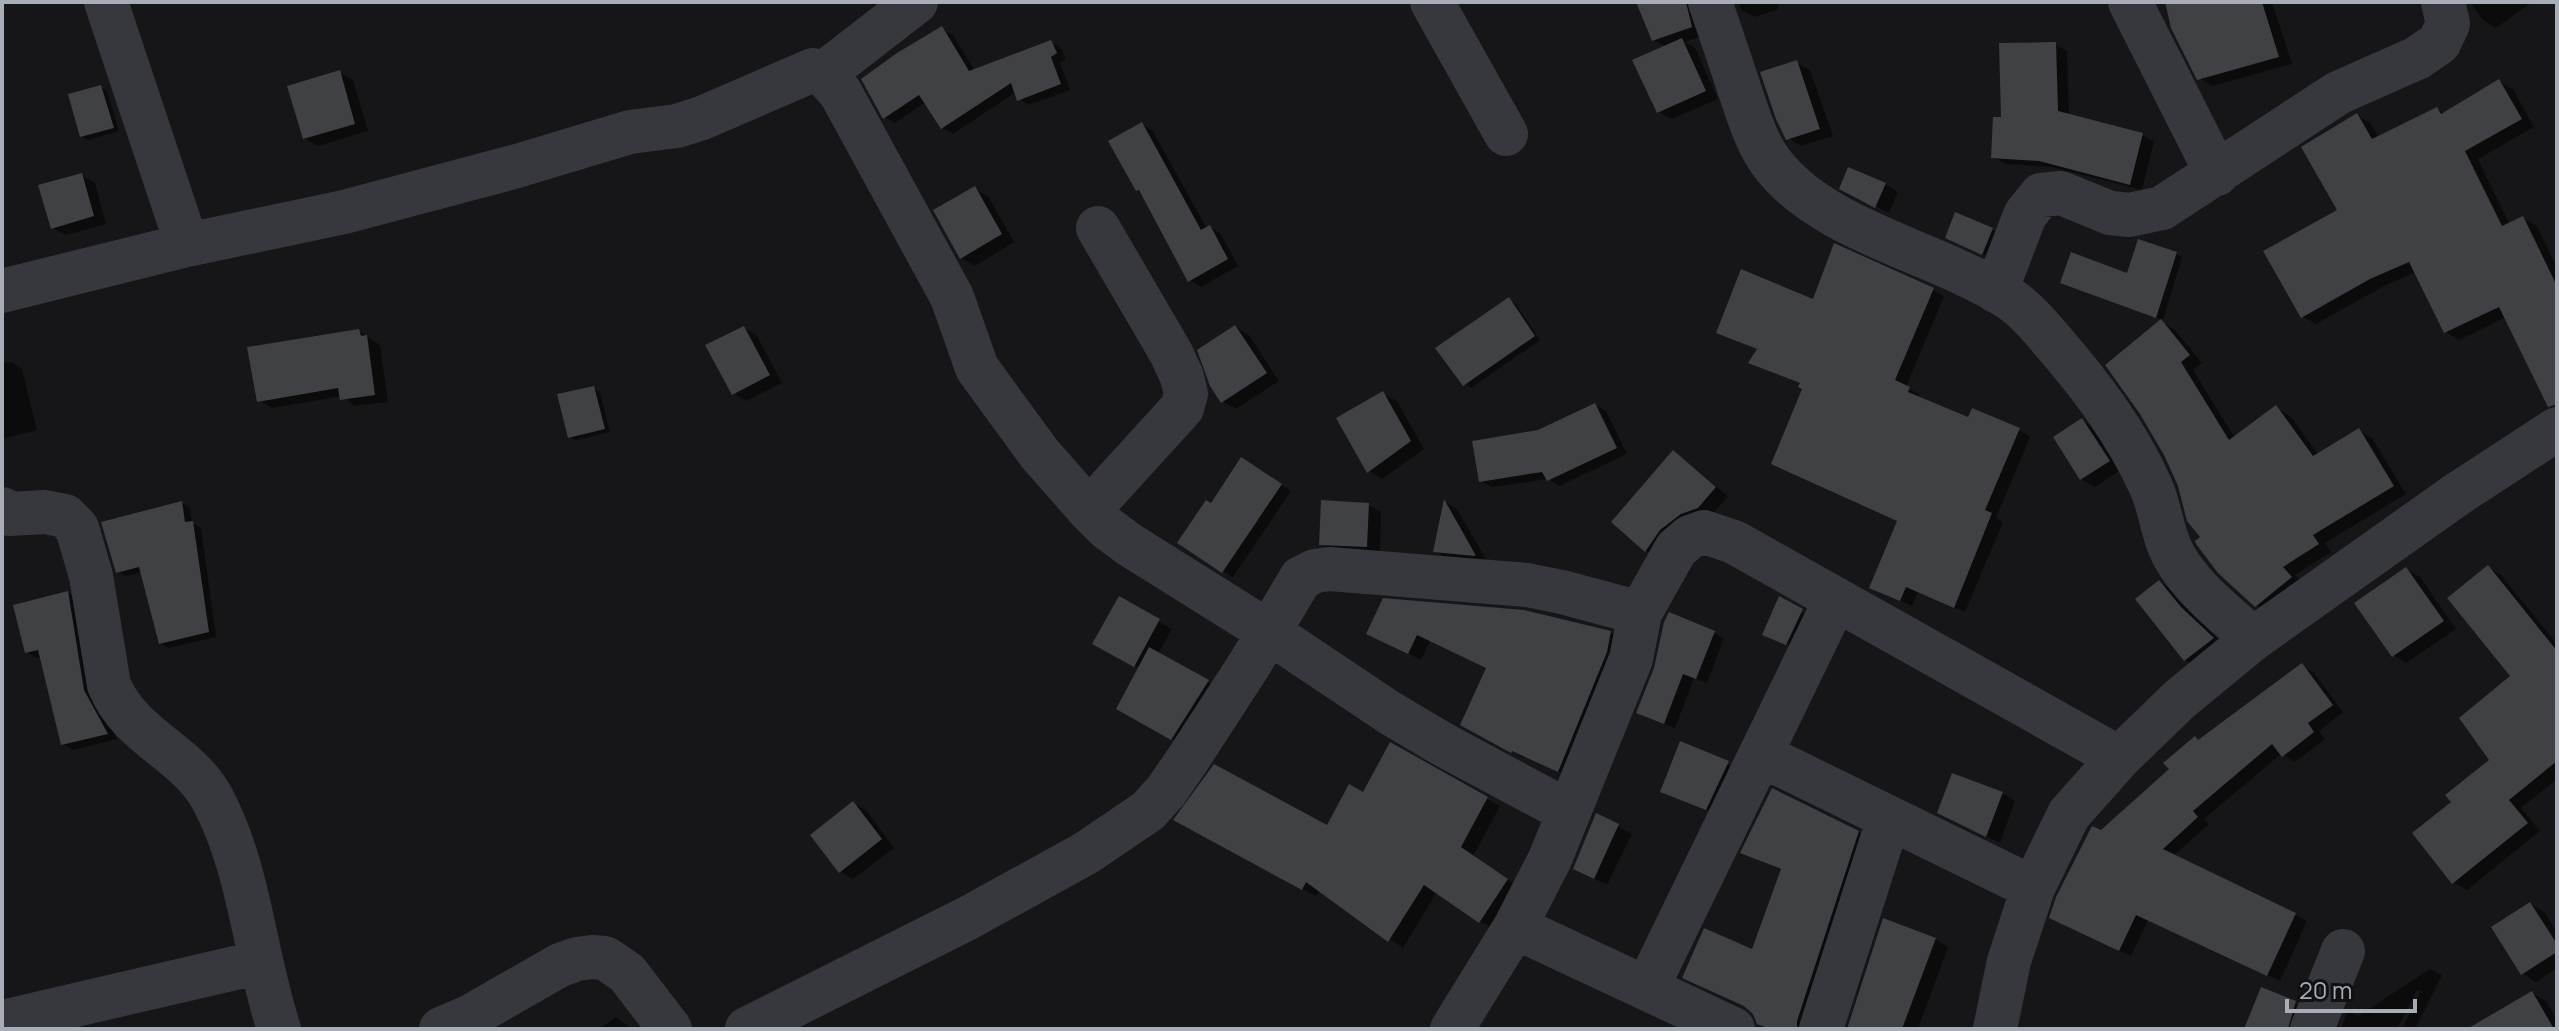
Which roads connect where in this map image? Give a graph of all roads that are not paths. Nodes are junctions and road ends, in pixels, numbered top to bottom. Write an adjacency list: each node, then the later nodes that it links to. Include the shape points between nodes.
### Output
1 (106, 2): 11 (street)
2 (916, 2): 7 (street)
3 (1432, 2): 8 (street)
4 (1710, 2): 13 (street, via 1753,128 1772,164 1799,192 1830,213)
5 (2130, 2): 9 (street)
6 (2443, 2): 9 (street, via 2448,24 2439,43 2338,93)
7 (823, 74): 11 (street, via 801,73 677,126 630,132 344,212); 16 (street, via 840,92 952,297 977,368)
8 (1506, 134)
9 (2217, 174): 13 (street, via 2162,208 2129,215 2061,193 2041,195 2025,215)
10 (1098, 228): 16 (street, via 1171,353 1186,394 1182,408)
11 (187, 245): 12 (street)
12 (2, 291)
13 (1996, 291): 20 (street, via 2046,334 2090,387 2153,490 2173,555 2189,579)
14 (2557, 429): 20 (street)
15 (2, 509): 28 (street, via 9,514 65,516 77,528 116,702 211,797 238,860)
16 (1089, 510): 19 (street, via 1130,545)
17 (1836, 599): 18 (street, via 1734,542 1704,532 1676,549); 21 (street); 22 (street)
18 (1640, 613): 19 (street, via 1527,585 1330,569 1301,578); 23 (street, via 1631,659)
19 (1269, 632): 23 (street, via 1390,713); 34 (street, via 1148,811 1020,889)
20 (2253, 639): 22 (street)
21 (1761, 755): 24 (street); 29 (street)
22 (2119, 758): 25 (street, via 2069,814)
23 (1569, 812): 26 (street)
24 (1889, 818): 25 (street); 37 (street)
25 (2033, 888): 38 (street, via 2009,961)
26 (1515, 927): 29 (street); 35 (street)
27 (2343, 951): 39 (street)
28 (261, 962): 30 (street); 31 (street)
29 (1647, 988): 36 (street)
30 (2, 1022)
31 (279, 1029)
32 (441, 1029): 33 (street, via 560,965 592,957 605,958 627,973)
33 (670, 1029)
34 (747, 1029)
35 (1452, 1029)
36 (1733, 1029)
37 (1821, 1029)
38 (1995, 1029)
39 (2312, 1029)

